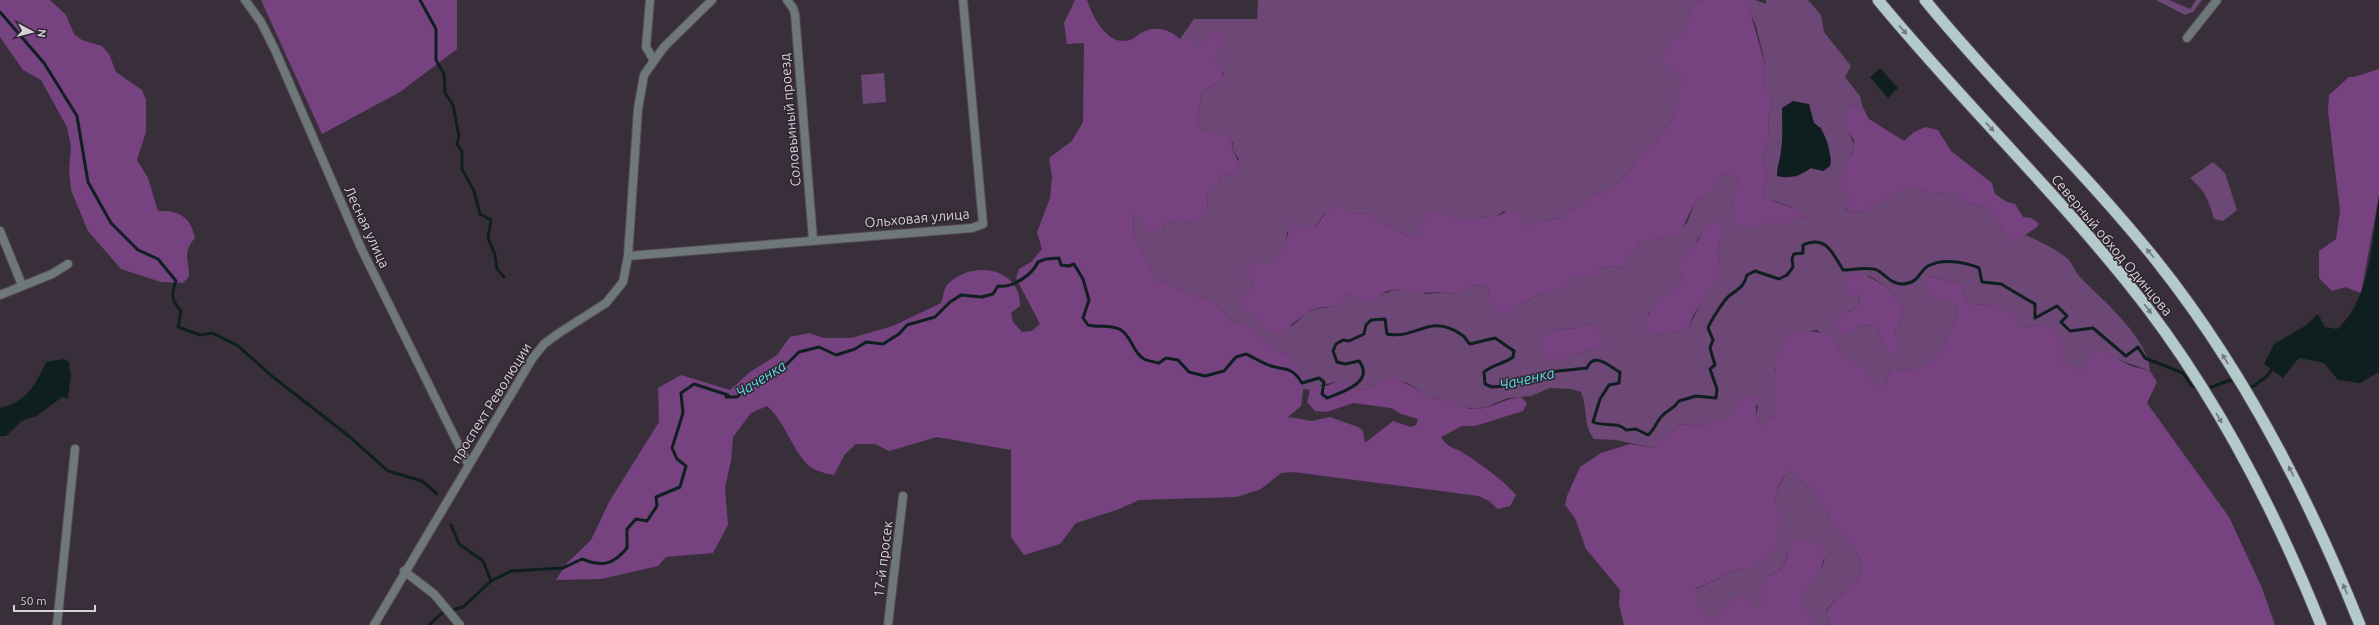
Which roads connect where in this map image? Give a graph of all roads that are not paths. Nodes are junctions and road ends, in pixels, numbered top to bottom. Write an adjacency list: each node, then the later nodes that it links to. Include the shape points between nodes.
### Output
1 (245, 0): 18 (street, Лесная улица, via 275,50 360,248)
2 (650, 0): 10 (street, via 646,47)
3 (712, 0): 10 (street, проспект Революции)
4 (787, 0): 12 (street, Соловьиный проезд, via 795,14)
5 (963, 0): 12 (street, Ольховая улица, via 983,224 972,228)
6 (1878, 0): 25 (highway, Северный обход Одинцова, one-way to 25, via 1942,75 2062,206 2128,282 2156,320 2251,472 2296,564)
7 (1925, 0): 26 (highway, Северный обход Одинцова, one-way to 7, via 2329,549 2283,454 2185,298 2090,182)
8 (2217, 0): 9 (street)
9 (2187, 38)
10 (653, 59): 13 (street, проспект Революции, via 644,76 640,92)
11 (0, 231): 15 (street)
12 (813, 240): 13 (street, Ольховая улица)
13 (628, 256): 18 (street, проспект Революции, via 623,282 616,293 606,303 544,344 532,359)
14 (68, 264): 15 (street, via 52,274)
15 (22, 285): 16 (street)
16 (0, 295)
17 (75, 449): 21 (street)
18 (468, 464): 20 (street, проспект Революции)
19 (903, 496): 24 (street, 17-й просек)
20 (404, 571): 22 (street, проспект Революции); 23 (street, via 442,601)
21 (58, 625)
22 (374, 625)
23 (460, 625)
24 (888, 625)
25 (2321, 625)
26 (2360, 625)

